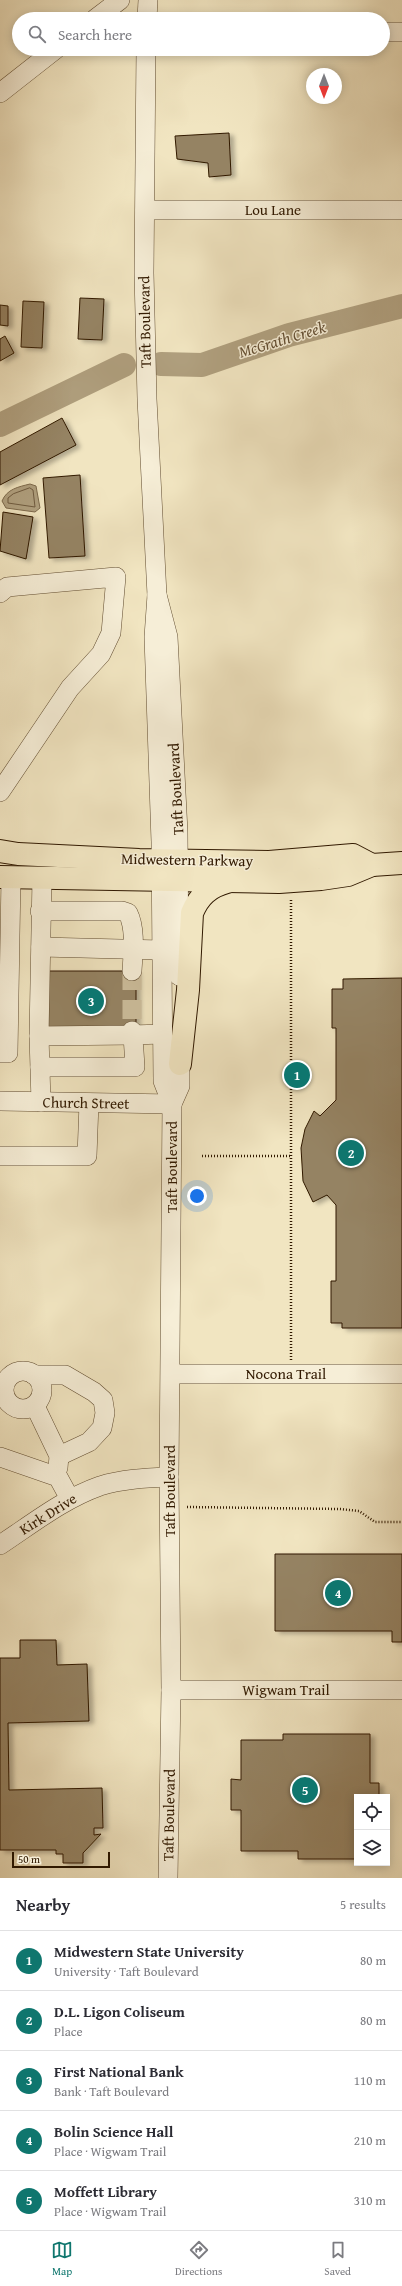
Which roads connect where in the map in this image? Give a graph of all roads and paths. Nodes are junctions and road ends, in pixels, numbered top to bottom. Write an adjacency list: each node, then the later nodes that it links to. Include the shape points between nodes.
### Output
1 (120, 0): 3 (street)
2 (148, 0): 4 (street)
3 (105, 12)
4 (147, 12)
5 (390, 32): 6 (street)
6 (402, 32)
7 (47, 56): 9 (street)
8 (146, 56): 10 (street, Taft Boulevard)
9 (0, 93)
10 (145, 210): 11 (street, Lou Lane); 17 (street, Taft Boulevard, via 147,399 157,595 168,637)
11 (402, 210)
12 (0, 593): 13 (street, via 7,587 116,577 111,633 101,654 70,688)
13 (0, 792)
14 (0, 851): 17 (main road, Midwestern Parkway)
15 (402, 863): 16 (main road, Midwestern Parkway)
16 (372, 865): 17 (main road, Midwestern Parkway, via 353,855); 20 (main road, Midwestern Parkway, via 348,875 321,879)
17 (170, 871): 19 (main road, Midwestern Parkway); 20 (main road, Midwestern Parkway); 25 (street, Taft Boulevard); 31 (street, Taft Boulevard)
18 (5, 877): 19 (main road, Midwestern Parkway); 30 (street, via 8,1053)
19 (42, 878): 22 (street)
20 (227, 882): 31 (main road, via 215,885 205,892 192,913 188,990)
21 (291, 899): 39 (path)
22 (40, 911): 23 (street); 24 (street, via 128,912 131,918)
23 (41, 947): 24 (street); 29 (street)
24 (134, 950): 25 (street); 26 (street)
25 (161, 950): 28 (street, Taft Boulevard)
26 (132, 971)
27 (133, 1033): 28 (street); 29 (street); 32 (street, via 135,1067)
28 (162, 1034): 36 (street, Taft Boulevard, via 163,1081)
29 (39, 1036): 32 (street)
30 (0, 1053)
31 (180, 1064): 36 (street, Taft Boulevard, via 180,1086)
32 (40, 1067): 34 (street)
33 (0, 1101): 34 (street, Church Street)
34 (41, 1102): 35 (street, Church Street)
35 (89, 1103): 36 (street, Church Street); 37 (street, via 87,1156)
36 (172, 1104): 41 (street, Taft Boulevard)
37 (0, 1156)
38 (202, 1156): 39 (path)
39 (290, 1156): 40 (path)
40 (291, 1360)
41 (171, 1374): 42 (street, Nocona Trail); 49 (street, Taft Boulevard)
42 (402, 1374)
43 (34, 1375): 44 (street, via 23,1371 17,1372); 45 (street, via 42,1390 42,1396); 46 (street, via 65,1375 103,1400 105,1413 102,1428 89,1442)
44 (3, 1381): 45 (street, via 5,1394 11,1405 24,1409)
45 (35, 1406): 46 (street)
46 (59, 1456): 48 (street)
47 (0, 1457): 48 (street)
48 (58, 1477): 50 (street)
49 (169, 1478): 50 (street, Kirk Drive, via 133,1479 100,1486); 54 (street, Taft Boulevard)
50 (70, 1499): 53 (street, Kirk Drive)
51 (187, 1507): 52 (path, via 359,1510 375,1522)
52 (402, 1522)
53 (0, 1545)
54 (170, 1690): 55 (street, Wigwam Trail); 56 (street, Taft Boulevard)
55 (402, 1690)
56 (168, 1878)

